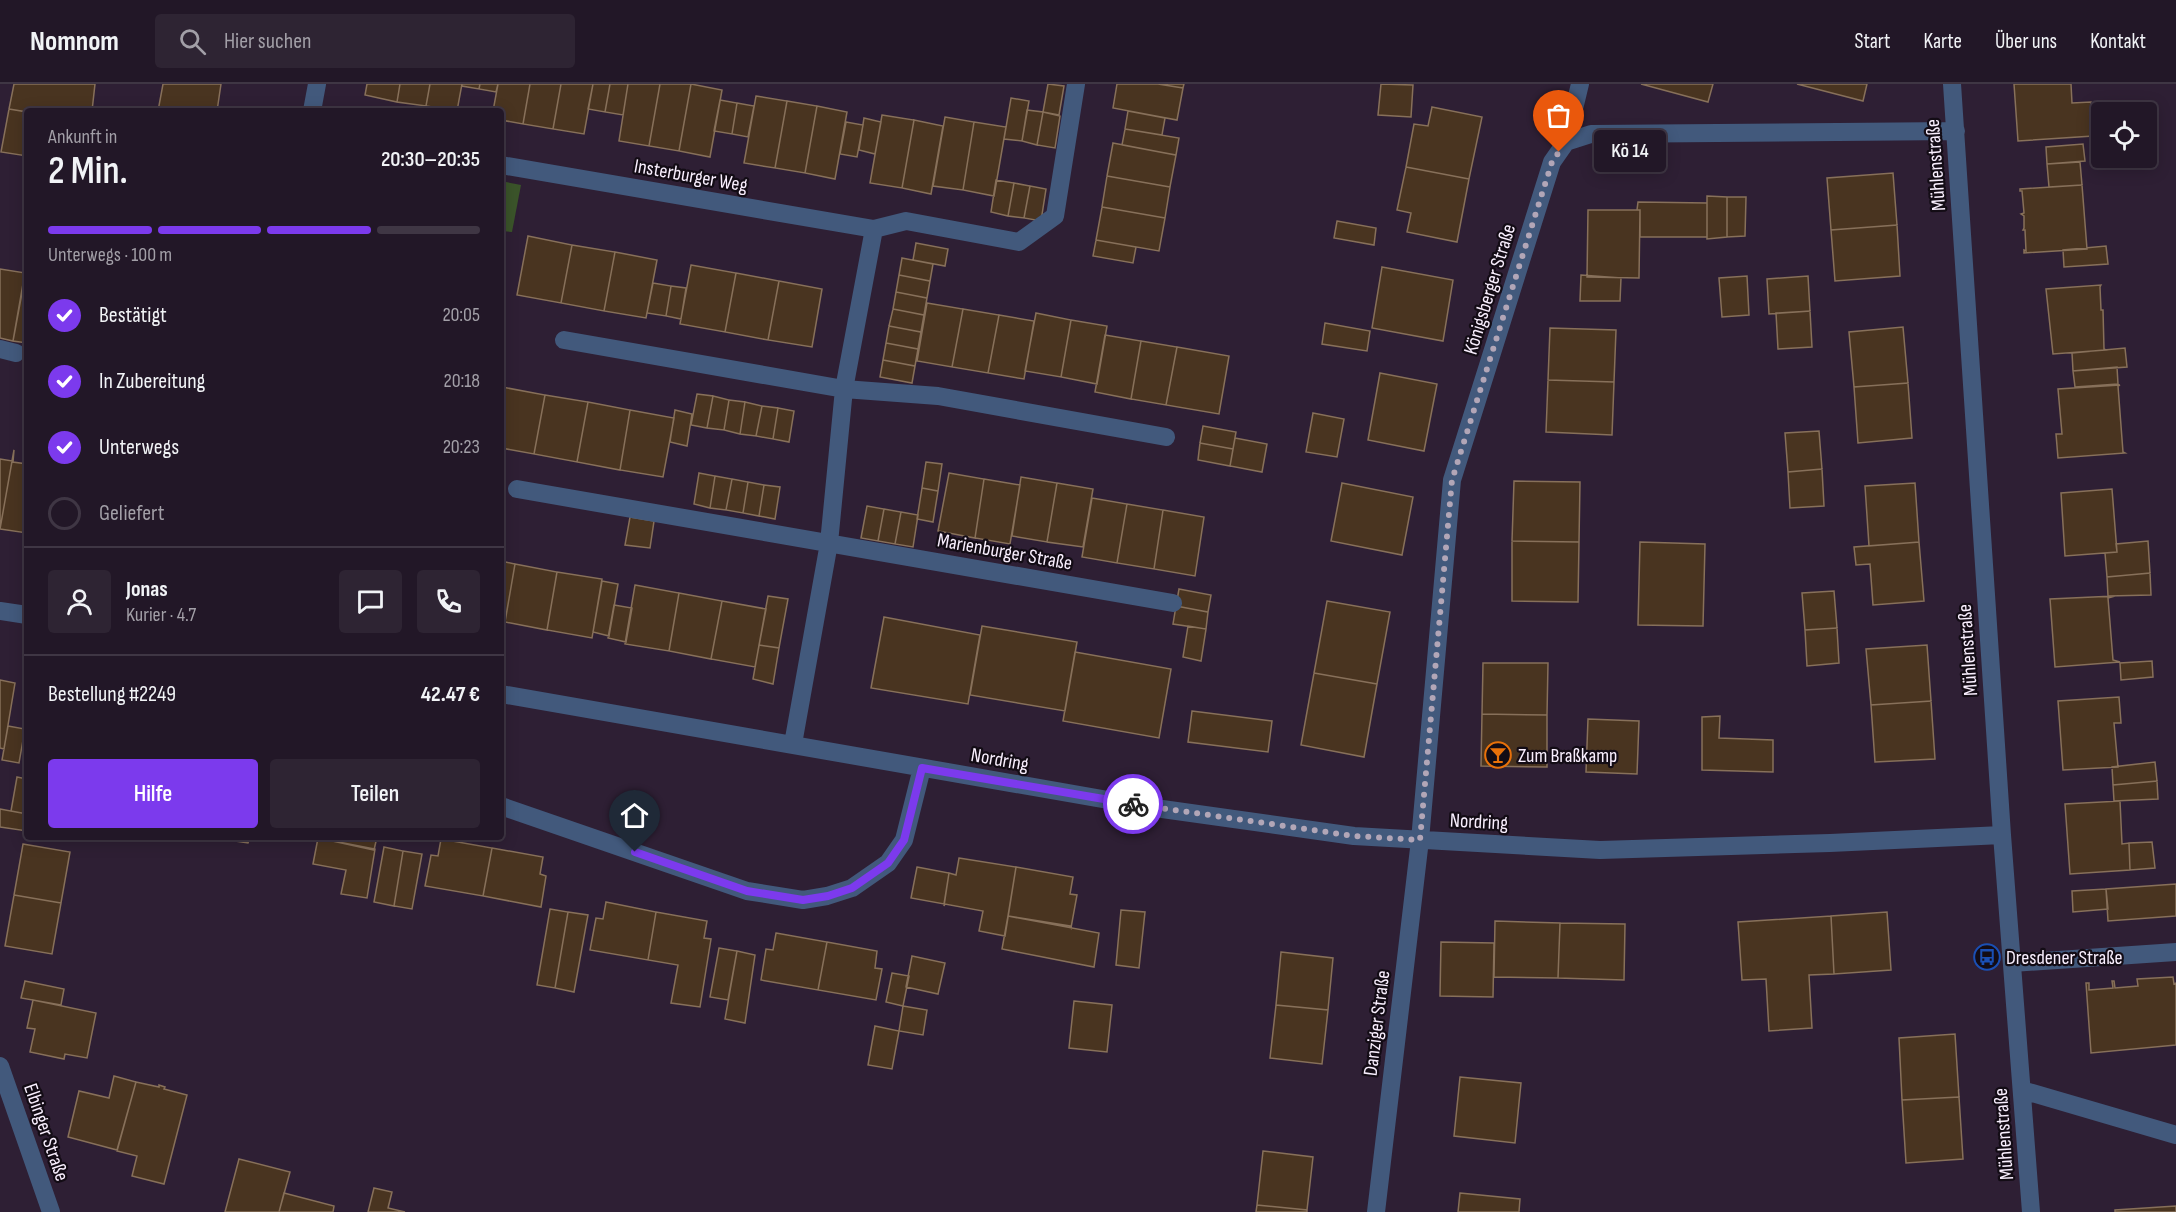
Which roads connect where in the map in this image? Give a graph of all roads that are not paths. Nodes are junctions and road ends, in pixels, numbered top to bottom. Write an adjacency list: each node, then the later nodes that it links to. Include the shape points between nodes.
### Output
1 (317, 84): 5 (street)
2 (1076, 84): 9 (street, via 1054,216 1019,242 906,221)
3 (1580, 84): 7 (street, Königsberger Straße)
4 (1952, 84): 6 (street, Mühlenstraße)
5 (313, 108)
6 (1956, 131): 7 (street, via 1591,134); 22 (street, Mühlenstraße)
7 (1566, 142): 23 (street, Königsberger Straße, via 1552,162 1452,480)
8 (504, 166): 9 (street, Insterburger Weg)
9 (874, 229): 11 (street)
10 (564, 340): 11 (street)
11 (844, 389): 12 (street, via 938,396); 14 (street)
12 (1166, 437)
13 (518, 489): 14 (street, Marienburger Straße)
14 (828, 543): 15 (street, Marienburger Straße); 19 (street)
15 (1173, 603)
16 (0, 611): 17 (street)
17 (24, 615)
18 (504, 695): 19 (street, Nordring)
19 (793, 744): 20 (street, Nordring)
20 (922, 768): 21 (street, via 904,840 888,863 852,888 803,900 747,891); 23 (street, Nordring, via 1159,808 1354,836)
21 (504, 807)
22 (2002, 835): 23 (street, Nordring, via 1600,850); 25 (street, Mühlenstraße)
23 (1420, 840): 30 (street, Danziger Straße)
24 (2176, 952): 25 (street)
25 (2012, 963): 27 (street, Mühlenstraße)
26 (0, 1066): 29 (street, Elbinger Straße)
27 (2022, 1090): 28 (street); 31 (street, Mühlenstraße)
28 (2176, 1135)
29 (51, 1212)
30 (1376, 1212)
31 (2031, 1212)

